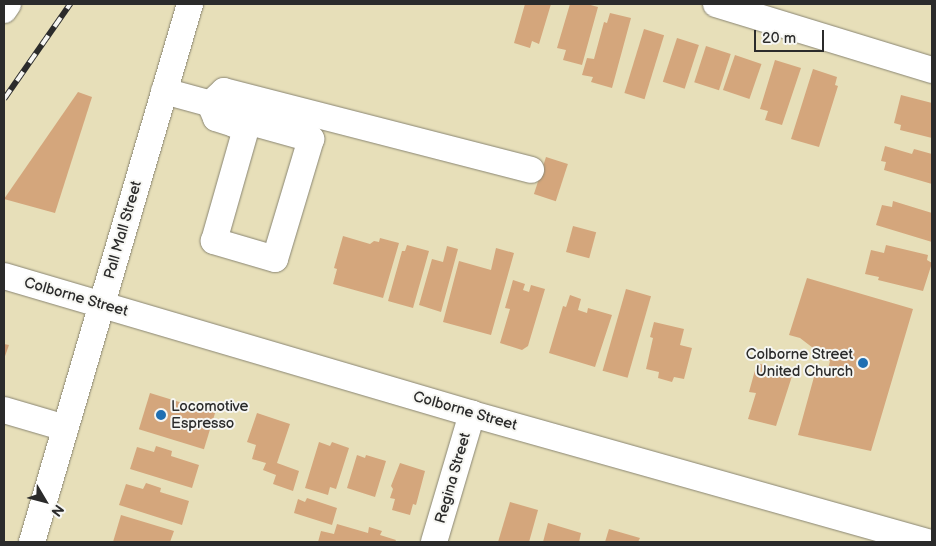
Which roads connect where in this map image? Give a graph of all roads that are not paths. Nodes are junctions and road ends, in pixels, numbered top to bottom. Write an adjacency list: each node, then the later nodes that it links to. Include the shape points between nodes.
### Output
1 (8, 4): 4 (street)
2 (190, 4): 6 (street, Pall Mall Street)
3 (716, 4): 5 (street)
4 (4, 10)
5 (932, 70)
6 (164, 91): 7 (street); 11 (street, Pall Mall Street)
7 (210, 104): 8 (street, via 237,111); 9 (street, via 224,92)
8 (245, 121): 8 (street, via 311,139 275,259 214,241)
9 (530, 170)
10 (4, 276): 11 (street, Colborne Street)
11 (101, 304): 13 (street, Colborne Street); 14 (street, Pall Mall Street)
12 (4, 410): 14 (street)
13 (472, 414): 17 (street, Regina Street); 18 (street, Colborne Street)
14 (65, 428): 16 (street, Pall Mall Street)
15 (932, 525): 18 (street)
16 (32, 542)
17 (434, 542)
18 (927, 542)

